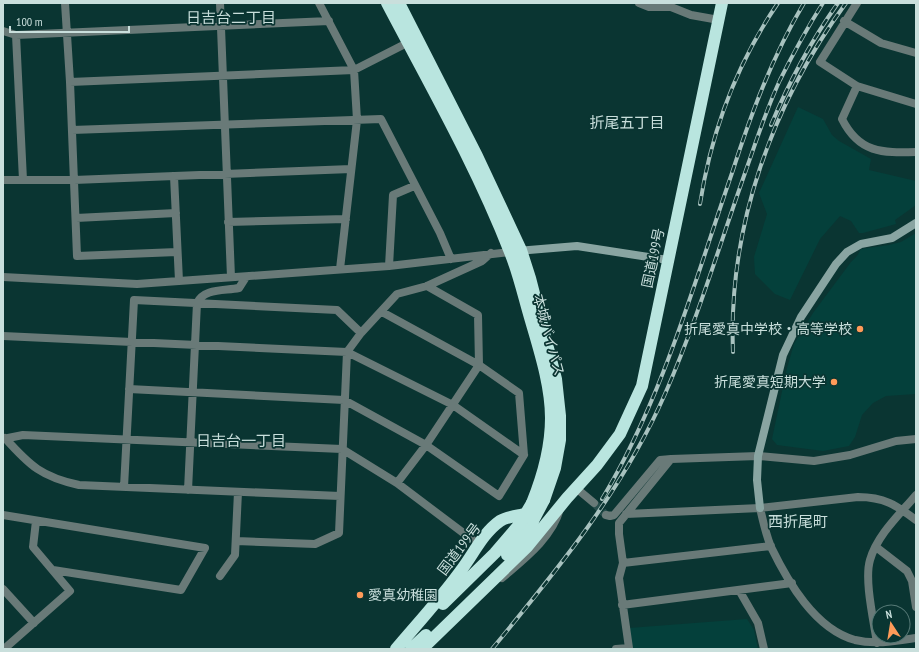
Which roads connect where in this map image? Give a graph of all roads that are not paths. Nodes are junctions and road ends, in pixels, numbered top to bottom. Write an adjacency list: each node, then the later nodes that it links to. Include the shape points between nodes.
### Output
1 (65, 3): 14 (street)
2 (220, 3): 12 (street)
3 (319, 3): 10 (street)
4 (386, 3): 16 (highway, 本城バイパス)
5 (399, 3): 16 (highway, 本城バイパス)
6 (639, 3): 9 (street, via 649,7 671,7 691,15)
7 (722, 3): 9 (highway, 国道199号)
8 (857, 3): 11 (street)
9 (719, 20): 43 (highway, 国道199号)
10 (328, 21): 12 (street); 18 (street)
11 (844, 21): 17 (street, via 881,43); 21 (street, via 820,62)
12 (220, 26): 14 (street); 19 (street)
13 (3, 31): 15 (street)
14 (67, 33): 15 (street); 20 (street)
15 (16, 35): 31 (street)
16 (412, 40): 18 (street); 39 (highway, 本城バイパス)
17 (916, 53)
18 (354, 70): 19 (street); 23 (street)
19 (222, 75): 20 (street); 24 (street)
20 (70, 82): 25 (street)
21 (857, 86): 22 (street); 26 (street, via 842,119 848,132 861,143 878,151)
22 (916, 104)
23 (357, 120): 24 (street); 27 (street); 33 (street, via 381,119)
24 (224, 124): 25 (street); 28 (street)
25 (72, 130): 32 (street)
26 (916, 152)
27 (351, 169): 28 (street); 36 (street)
28 (226, 174): 29 (street); 37 (street)
29 (174, 176): 32 (street); 34 (street)
30 (3, 180): 31 (street)
31 (23, 180): 32 (street)
32 (74, 180): 35 (street)
33 (414, 186): 42 (street); 44 (street, via 393,195)
34 (176, 213): 35 (street); 40 (street)
35 (76, 218): 40 (street, via 77,256)
36 (346, 219): 37 (street); 45 (street)
37 (228, 222): 48 (street)
38 (916, 223): 70 (street, via 892,238 852,248 836,264 800,317 783,355)
39 (515, 251): 41 (street); 43 (street, via 577,246); 86 (highway, 本城バイパス, bridge, via 546,381 551,418 544,472 532,503); 106 (highway, 本城バイパス, bridge, via 544,330 556,379 560,440 555,468 544,500 525,534 502,561)
40 (177, 252): 49 (street)
41 (491, 253): 42 (street); 50 (street, via 482,261)
42 (451, 258): 44 (street)
43 (668, 260): 74 (highway, 国道199号, via 642,386 636,402 620,434)
44 (389, 266): 45 (street)
45 (340, 269): 46 (street)
46 (246, 276): 48 (street); 51 (street, via 239,288 208,292 199,296)
47 (3, 277): 49 (street, via 137,284)
48 (231, 278): 49 (street)
49 (179, 281)
50 (427, 286): 52 (street, via 397,294); 58 (street, via 478,315)
51 (196, 302): 53 (street, via 337,310); 55 (street, via 134,300); 56 (street)
52 (382, 312): 53 (street); 58 (street)
53 (361, 333): 57 (street)
54 (3, 336): 55 (street)
55 (131, 342): 56 (street); 59 (street)
56 (194, 346): 57 (street); 60 (street)
57 (347, 352): 61 (street); 62 (street)
58 (479, 366): 62 (street); 69 (street, via 519,393)
59 (129, 389): 60 (street); 65 (street)
60 (191, 394): 61 (street); 66 (street)
61 (344, 400): 67 (street); 68 (street)
62 (453, 405): 67 (street); 69 (street)
63 (4, 438): 65 (street, via 23,435); 73 (street, via 44,474 60,481 80,485)
64 (916, 439): 70 (street, via 896,441 850,455 814,460)
65 (126, 440): 66 (street); 73 (street)
66 (190, 441): 68 (street); 75 (street)
67 (426, 445): 69 (street, via 499,496); 72 (street)
68 (342, 449): 72 (street); 78 (street)
69 (524, 455)
70 (758, 456): 71 (street); 81 (street)
71 (671, 459): 83 (street); 85 (street, via 660,460 614,515)
72 (398, 484): 90 (street)
73 (124, 487): 75 (street)
74 (576, 488): 79 (highway, 国道199号); 80 (street)
75 (188, 490): 76 (street)
76 (238, 492): 78 (street); 89 (street)
77 (916, 495): 82 (street)
78 (340, 496): 89 (street, via 339,533 315,544)
79 (564, 501): 86 (highway, 国道199号); 107 (highway, 国道199号, via 526,546); 108 (street, via 555,525 522,562 503,577)
80 (594, 503)
81 (760, 508): 82 (street, via 874,497 891,502); 83 (street); 91 (street)
82 (903, 510): 87 (street); 92 (street)
83 (626, 514): 93 (street, via 619,523)
84 (3, 515): 88 (street)
85 (606, 515)
86 (520, 520): 90 (highway, 国道199号, via 512,517 500,521); 105 (highway, 本城バイパス, via 495,554)
87 (916, 520)
88 (36, 521): 94 (street, via 32,547); 94 (street, via 205,548 180,590)
89 (236, 541): 95 (street, via 235,555)
90 (478, 544): 105 (highway, 国道199号, via 451,584)
91 (771, 546): 93 (street); 96 (street)
92 (876, 547): 99 (street, via 870,560 868,576); 101 (street, via 907,571)
93 (623, 563): 100 (street, via 619,578)
94 (53, 570): 102 (street, via 70,591)
95 (220, 576)
96 (792, 583): 98 (street); 103 (street, via 825,624 855,640)
97 (3, 589): 102 (street)
98 (739, 590): 100 (street); 110 (street, via 758,623)
99 (872, 604)
100 (622, 605): 109 (street, via 628,648)
101 (916, 607)
102 (34, 623): 104 (street)
103 (871, 642)
104 (9, 648)
105 (396, 649)
106 (411, 649)
107 (422, 649)
108 (429, 649)
109 (616, 649)
110 (764, 649)

